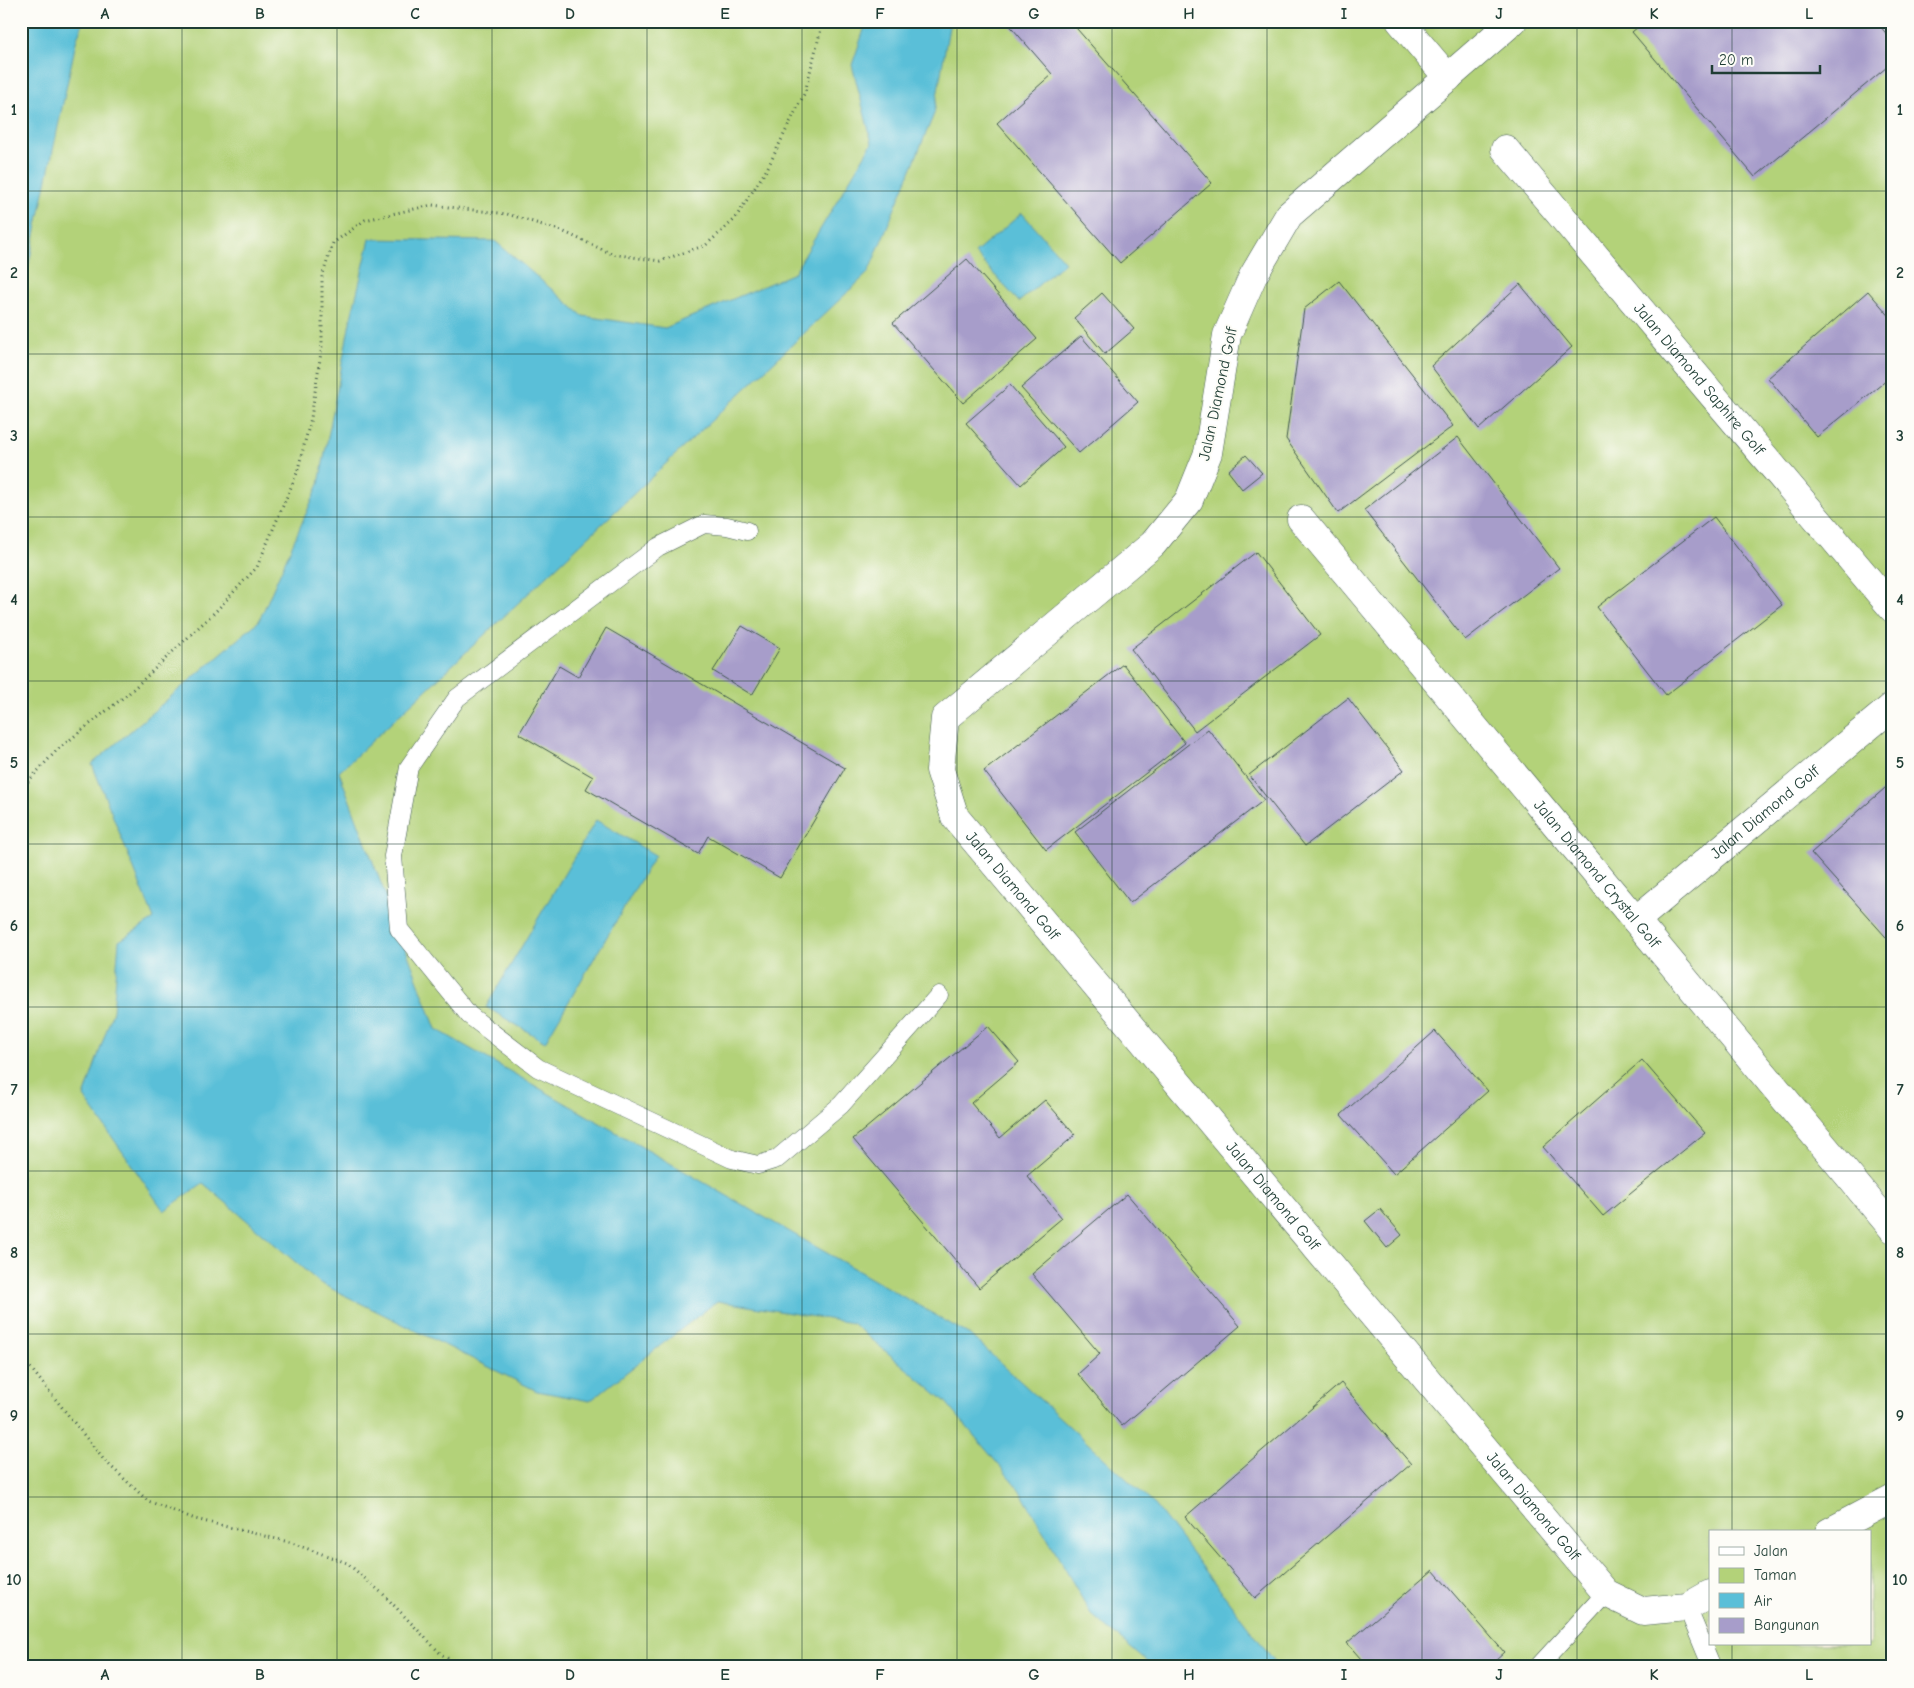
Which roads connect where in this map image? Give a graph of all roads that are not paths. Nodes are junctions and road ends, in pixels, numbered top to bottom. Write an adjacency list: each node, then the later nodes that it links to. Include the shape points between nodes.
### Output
1 (1400, 21): 3 (street)
2 (1513, 21): 3 (street, Jalan Diamond Golf)
3 (1448, 78): 14 (street, Jalan Diamond Golf, via 1289,215 1253,276 1227,335 1208,453 1189,500 1153,544 946,718 940,770 954,817)
4 (1505, 150): 7 (street, Jalan Diamond Saphire Golf)
5 (1302, 519): 9 (street, Jalan Diamond Crystal Golf)
6 (747, 531): 10 (lane, via 704,524 658,548 457,698 410,767 393,856 399,929 469,1015 538,1068 732,1159 758,1165 778,1159 841,1105)
7 (1893, 610)
8 (1893, 706): 9 (street, Jalan Diamond Golf)
9 (1636, 920): 11 (street, Jalan Diamond Crystal Golf)
10 (939, 995)
11 (1893, 1229)
12 (1893, 1498): 13 (street)
13 (1833, 1530)
14 (1606, 1593): 15 (street, Jalan Diamond Golf, via 1643,1611); 16 (lane)
15 (1699, 1601): 17 (lane)
16 (1538, 1667)
17 (1712, 1667)

